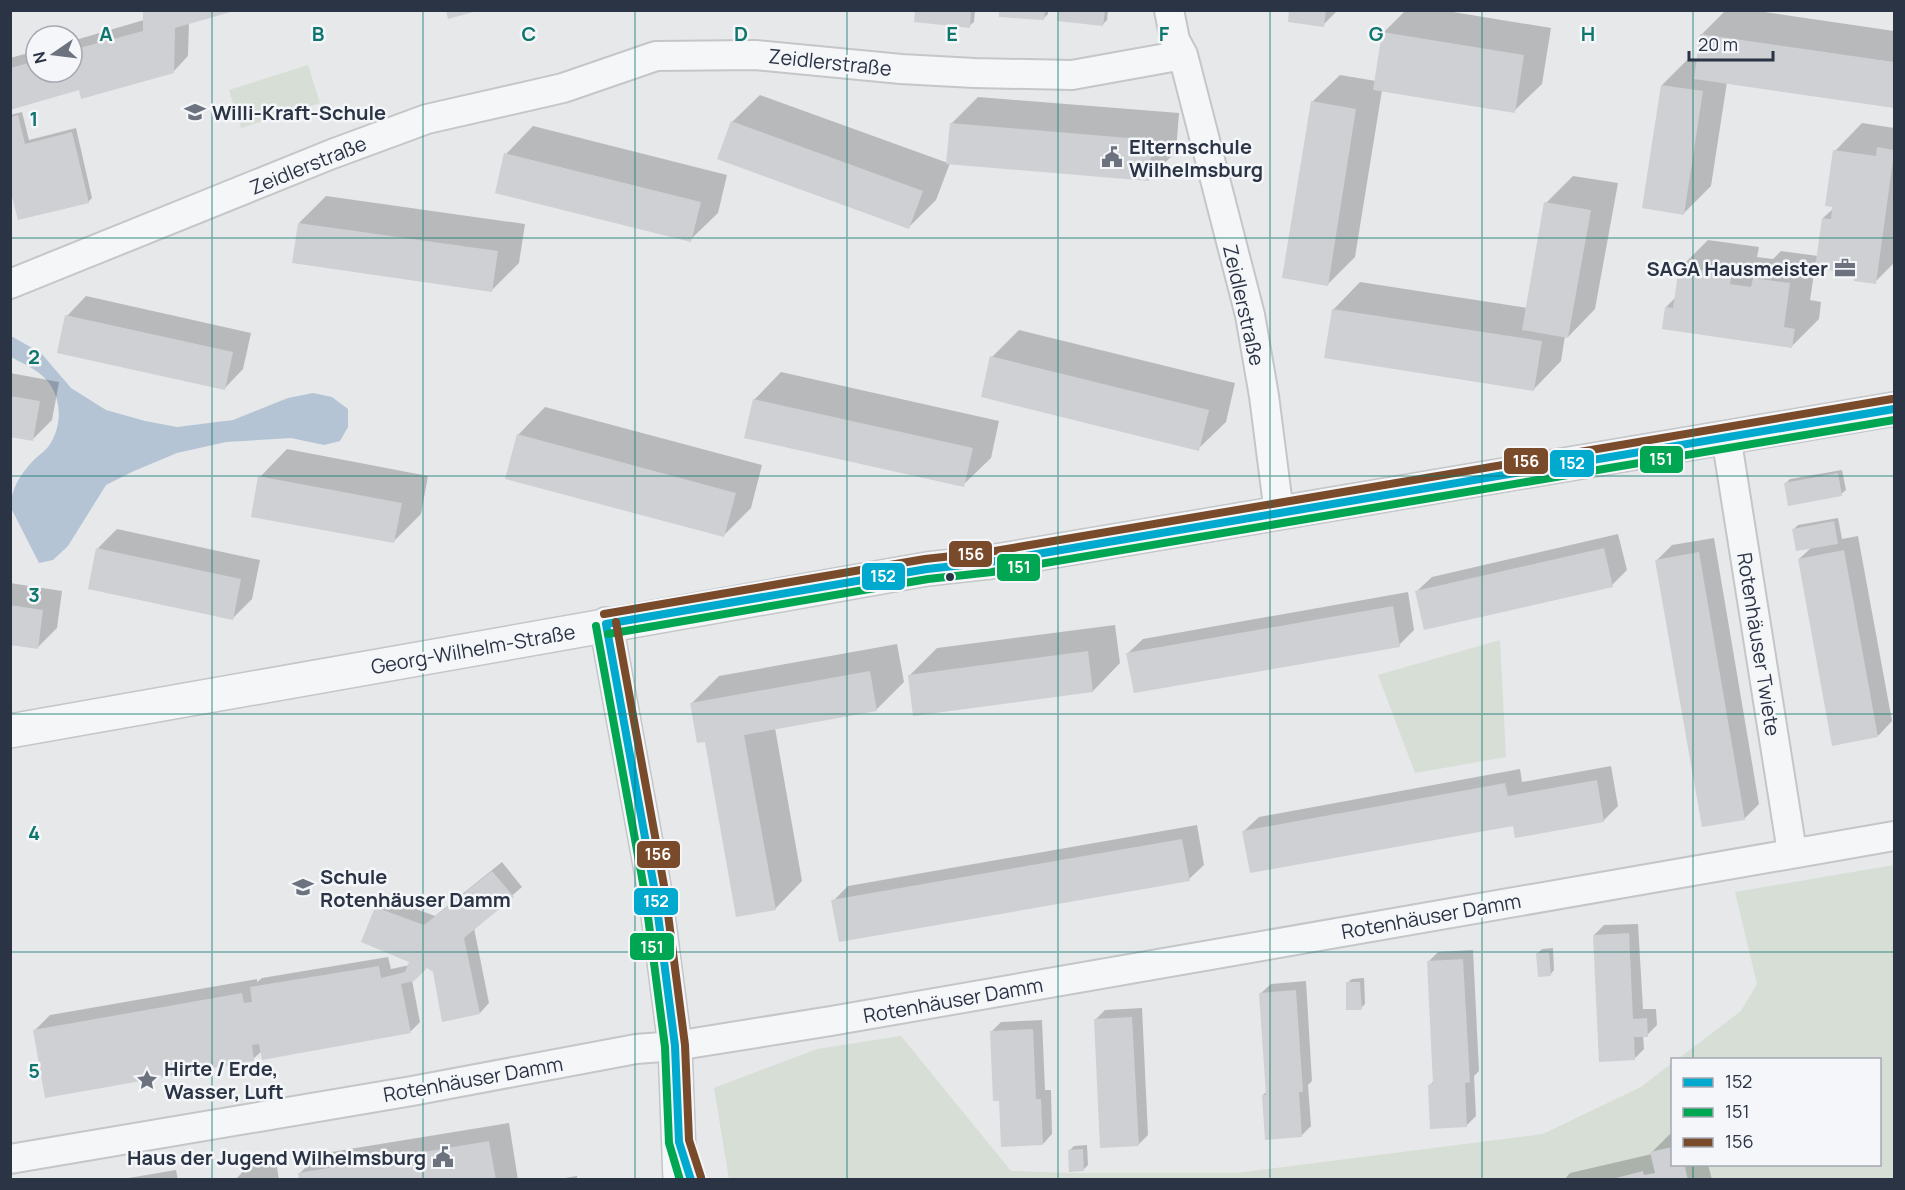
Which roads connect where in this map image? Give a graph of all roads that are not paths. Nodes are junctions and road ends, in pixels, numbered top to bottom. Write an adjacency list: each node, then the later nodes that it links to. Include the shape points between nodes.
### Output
1 (1169, 10): 2 (street, via 1175,40)
2 (1183, 55): 3 (street, Zeidlerstraße, via 1072,75 918,70 755,55 656,56 563,88 427,119); 6 (street, Zeidlerstraße, via 1250,315)
3 (10, 284)
4 (1894, 409): 5 (street, Georg-Wilhelm-Straße)
5 (1726, 436): 6 (street, Georg-Wilhelm-Straße); 10 (street, Rotenhäuser Twiete)
6 (1279, 513): 7 (street, Georg-Wilhelm-Straße)
7 (606, 624): 8 (street, Georg-Wilhelm-Straße); 11 (street, via 656,892)
8 (10, 731)
9 (1894, 836): 10 (street, Rotenhäuser Damm)
10 (1792, 852): 11 (street, Rotenhäuser Damm)
11 (675, 1046): 12 (street); 13 (street, Rotenhäuser Damm, via 636,1049)
12 (679, 1142): 14 (street); 15 (street)
13 (10, 1159)
14 (680, 1179)
15 (691, 1179)

